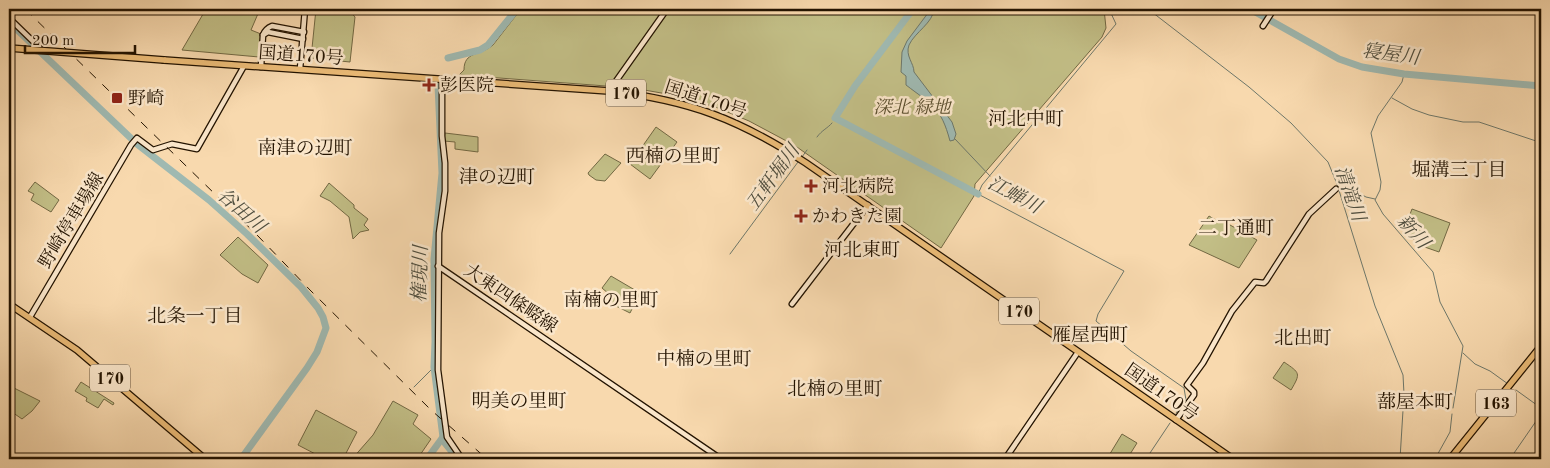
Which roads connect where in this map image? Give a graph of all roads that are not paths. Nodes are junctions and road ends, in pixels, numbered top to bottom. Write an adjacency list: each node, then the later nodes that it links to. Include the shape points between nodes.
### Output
1 (305, 9): 6 (street)
2 (668, 9): 15 (street)
3 (1274, 9): 5 (street)
4 (9, 18): 10 (street)
5 (1263, 26)
6 (304, 32): 7 (street, via 272,26); 8 (street)
7 (263, 35): 8 (street, via 268,32); 12 (street)
8 (303, 39): 13 (street)
9 (9, 48): 11 (highway, 国道170号 / 170, bridge)
10 (45, 53)
11 (244, 66): 12 (highway, 国道170号 / 170); 21 (street, 野崎停車場線, via 196,149 172,144 154,150 135,141)
12 (261, 67): 13 (highway, 国道170号 / 170)
13 (300, 69): 14 (highway, 国道170号 / 170)
14 (442, 80): 15 (highway, 国道170号 / 170); 18 (street, 大東四條畷線, via 445,191)
15 (609, 91): 17 (highway, 国道170号 / 170, via 661,99 717,115 754,131)
16 (1336, 189): 25 (street, via 1309,214 1266,281 1255,282 1232,310 1203,363 1187,384 1194,395)
17 (868, 205): 20 (street); 23 (highway, 国道170号 / 170)
18 (438, 266): 27 (street, via 438,370 442,410 447,437); 28 (street, 大東四條畷線)
19 (9, 304): 21 (highway, 170)
20 (792, 304)
21 (30, 317): 26 (highway, 170, via 86,357)
22 (1541, 346): 31 (highway, 163)
23 (1078, 352): 25 (highway, 国道170号 / 170); 29 (street)
24 (1541, 352): 32 (highway, 163)
25 (1176, 420): 30 (highway, 国道170号 / 170)
26 (206, 459)
27 (462, 459)
28 (719, 459)
29 (1004, 459)
30 (1233, 459)
31 (1450, 459)
32 (1455, 459)

